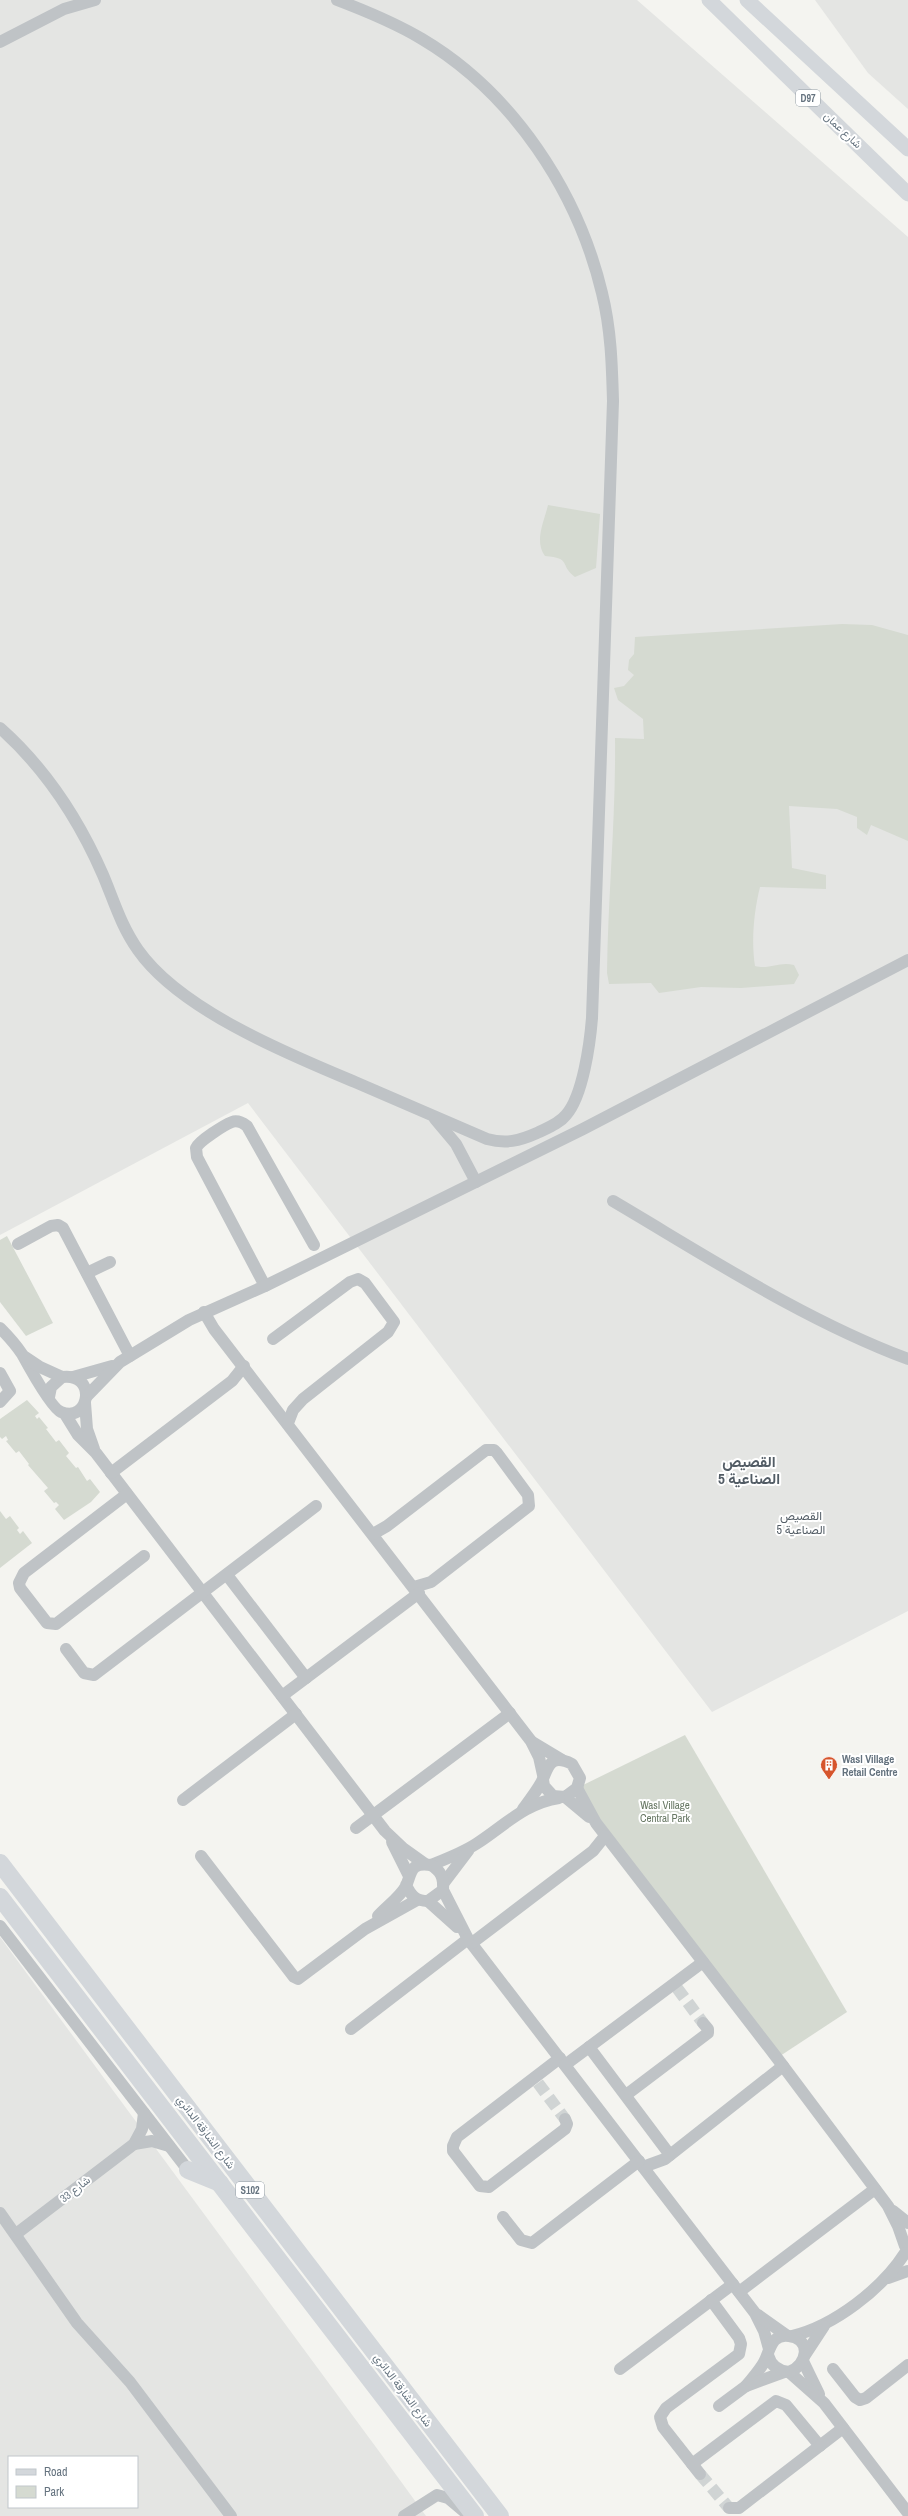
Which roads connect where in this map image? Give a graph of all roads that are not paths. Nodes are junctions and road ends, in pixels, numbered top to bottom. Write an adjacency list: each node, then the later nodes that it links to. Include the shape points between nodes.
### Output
1 (95, 0): 5 (street, via 64,9)
2 (337, 0): 10 (street, via 377,15 410,32 465,70 503,106 536,146 564,192 587,242 603,294 611,347 613,401 600,804 592,1018 585,1065 566,1115 556,1123 516,1141 487,1139)
3 (709, 0): 7 (main road, شارع عمان / D97)
4 (747, 0): 6 (main road, D97)
5 (0, 42)
6 (908, 149)
7 (908, 194)
8 (0, 728): 10 (street, via 46,778 68,809 87,841 128,936 164,980 195,1002 267,1043)
9 (908, 960): 11 (street)
10 (428, 1114): 11 (street, via 456,1144)
11 (476, 1182): 17 (street)
12 (613, 1201): 23 (street, via 784,1300)
13 (18, 1244): 16 (street, via 51,1226 58,1225 63,1228)
14 (314, 1245): 17 (street, via 247,1126 232,1122 200,1141 196,1152)
15 (110, 1262): 16 (street)
16 (87, 1274): 22 (street)
17 (265, 1286): 18 (street)
18 (207, 1311): 22 (street); 24 (street, via 214,1329)
19 (0, 1328): 21 (street)
20 (273, 1339): 31 (street, via 350,1282 358,1279 365,1283 394,1322 388,1332 303,1399)
21 (21, 1353): 26 (street, via 40,1367); 27 (street)
22 (125, 1359): 26 (street); 28 (street)
23 (908, 1359)
24 (244, 1366): 31 (street); 33 (street, via 232,1381)
25 (0, 1373): 29 (street, via 10,1392)
26 (68, 1377): 27 (street, via 54,1383); 28 (street, via 83,1385)
27 (49, 1397): 30 (street, via 54,1408)
28 (86, 1400): 30 (street, via 77,1412); 32 (street, via 86,1429)
29 (0, 1402)
30 (65, 1414): 32 (street, via 78,1435)
31 (288, 1423): 36 (street)
32 (96, 1453): 33 (street)
33 (111, 1473): 34 (street)
34 (127, 1494): 37 (street, via 24,1574 20,1588 43,1620 51,1625 56,1624); 40 (street)
35 (316, 1506): 38 (street)
36 (373, 1534): 39 (street); 39 (street, via 486,1450 494,1450 497,1453 528,1495 529,1506)
37 (144, 1556)
38 (227, 1575): 40 (street); 42 (street)
39 (417, 1590): 42 (street); 44 (street)
40 (203, 1593): 41 (street, via 94,1675 84,1673); 43 (street)
41 (66, 1649)
42 (306, 1678): 43 (street)
43 (282, 1696): 45 (street)
44 (510, 1713): 46 (street); 53 (street)
45 (296, 1714): 51 (street); 53 (street)
46 (531, 1741): 47 (street); 48 (street, via 539,1757)
47 (562, 1760): 48 (street, via 548,1766); 49 (street, via 576,1768 580,1778)
48 (543, 1778): 50 (street, via 548,1792); 52 (street)
49 (578, 1788): 50 (street); 54 (street)
50 (562, 1797): 52 (street); 54 (street)
51 (183, 1800)
52 (523, 1809): 58 (street)
53 (374, 1815): 55 (street); 56 (street)
54 (596, 1823): 57 (street)
55 (356, 1828)
56 (386, 1831): 61 (street, via 404,1849); 62 (street)
57 (605, 1836): 68 (street, via 593,1851); 69 (street)
58 (476, 1844): 61 (street); 63 (street, via 458,1862)
59 (200, 1856): 67 (street, via 294,1977 302,1978)
60 (0, 1863): 116 (highway, شارع الشارقة الدائري / S102)
61 (428, 1865): 62 (street, via 415,1867); 63 (street, via 440,1872)
62 (407, 1880): 65 (street, via 412,1896); 67 (street)
63 (443, 1887): 65 (street); 68 (street)
64 (0, 1897): 83 (highway, شارع الشارقة الدائري / S102)
65 (423, 1901): 67 (street); 68 (street)
66 (0, 1926): 76 (street)
67 (365, 1929)
68 (470, 1941): 71 (street); 73 (street)
69 (703, 1962): 72 (street, via 675,1986); 74 (street)
70 (704, 2023): 75 (street, via 708,2033)
71 (351, 2030)
72 (589, 2047): 73 (street); 75 (street)
73 (562, 2061): 77 (street, via 457,2137 453,2146 456,2156 484,2188 493,2185 565,2129); 81 (street)
74 (783, 2066): 80 (street); 84 (street)
75 (626, 2095): 80 (street)
76 (144, 2113): 78 (street, شارع 33, via 142,2129); 79 (street)
77 (565, 2119)
78 (134, 2144): 79 (street, via 152,2141); 89 (street, شارع 33)
79 (169, 2146): 82 (street)
80 (670, 2155): 81 (street, via 658,2162)
81 (641, 2164): 87 (street, via 532,2243 521,2240); 93 (street)
82 (188, 2170): 83 (highway)
83 (222, 2184): 115 (highway, شارع الشارقة الدائري / S102)
84 (875, 2189): 85 (street); 93 (street)
85 (888, 2206): 88 (street); 90 (street)
86 (0, 2213): 89 (street)
87 (503, 2217)
88 (908, 2222)
89 (16, 2234): 113 (street, via 77,2323 130,2382)
90 (906, 2250): 92 (street)
91 (908, 2271): 92 (street)
92 (886, 2278): 96 (street)
93 (736, 2288): 94 (street); 95 (street)
94 (711, 2300): 101 (street); 109 (street, via 739,2338 741,2349 735,2358 662,2412 660,2422)
95 (755, 2313): 97 (street); 98 (street, via 764,2331)
96 (825, 2325): 97 (street); 99 (street)
97 (789, 2336): 98 (street, via 775,2339); 99 (street, via 802,2344)
98 (768, 2352): 103 (street, via 773,2366); 104 (street)
99 (804, 2358): 103 (street, via 800,2366); 105 (street)
100 (908, 2365): 102 (street, via 860,2400)
101 (620, 2369)
102 (833, 2369)
103 (786, 2372): 104 (street); 105 (street)
104 (746, 2386): 106 (street)
105 (824, 2403): 107 (street)
106 (719, 2406)
107 (843, 2428): 108 (street); 112 (street)
108 (820, 2446): 109 (street, via 786,2405 776,2401); 111 (street, via 740,2508)
109 (692, 2464): 110 (street)
110 (700, 2474)
111 (729, 2508)
112 (908, 2513)
113 (227, 2514)
114 (404, 2516): 115 (street, via 431,2497 440,2494 464,2512)
115 (475, 2516)
116 (500, 2516)

